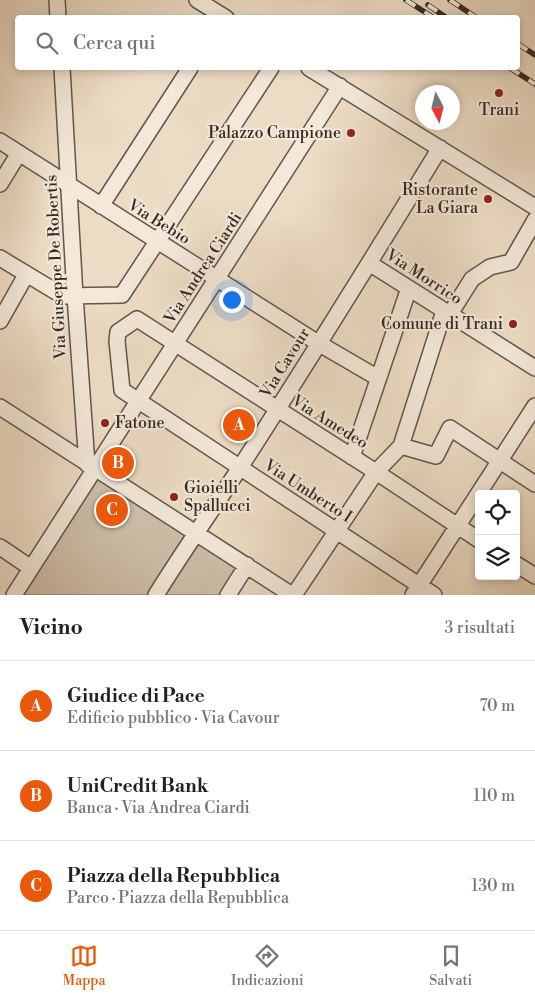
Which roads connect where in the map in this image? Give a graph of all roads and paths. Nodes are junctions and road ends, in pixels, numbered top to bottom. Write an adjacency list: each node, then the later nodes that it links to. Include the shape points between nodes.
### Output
1 (57, 0): 3 (street)
2 (202, 1): 4 (street)
3 (58, 15)
4 (221, 15)
5 (62, 70): 14 (street, Via Giuseppe De Robertis)
6 (189, 70): 15 (street)
7 (270, 70): 18 (street)
8 (313, 70): 9 (street)
9 (340, 86): 11 (street); 22 (street, Via Andrea Ciardi)
10 (0, 141): 12 (street, Via Bebio)
11 (440, 148): 16 (street); 20 (street, Via Cavour)
12 (19, 153): 13 (street); 14 (street, Via Bebio)
13 (0, 184)
14 (70, 186): 15 (street, Via Bebio); 24 (street, Via Giuseppe De Robertis)
15 (101, 206): 18 (street, Via Bebio)
16 (535, 207)
17 (535, 220): 25 (street, via 511,262 490,267 472,278)
18 (157, 241): 22 (street, Via Bebio); 24 (street, via 122,294)
19 (0, 258): 21 (street)
20 (370, 263): 23 (street, Via Morrico); 29 (street, Via Cavour)
21 (26, 275): 24 (street, via 63,296); 27 (street)
22 (217, 279): 28 (street, Via Andrea Ciardi); 29 (street, Via Bebio)
23 (409, 288): 25 (street, Via Morrico); 31 (street)
24 (75, 296): 39 (street, Via Giuseppe De Robertis)
25 (447, 312): 30 (street, Via Morrico); 36 (street)
26 (137, 320): 28 (street, Via Amedeo); 32 (street, Via Umberto I, via 118,332 117,341 122,390)
27 (0, 321)
28 (175, 343): 32 (street, Via Andrea Ciardi); 35 (street, Via Amedeo)
29 (318, 343): 31 (street, Via Bebio); 35 (street, Via Cavour)
30 (535, 368)
31 (378, 378): 37 (street)
32 (138, 401): 39 (street, Via Andrea Ciardi); 40 (street, Via Umberto I)
33 (535, 406): 38 (street)
34 (0, 407): 39 (street)
35 (277, 409): 37 (street, Via Amedeo); 40 (street, Via Cavour)
36 (401, 446): 38 (street, via 436,456 450,428); 41 (street)
37 (352, 457): 41 (street, Via Amedeo)
38 (500, 460): 42 (street); 43 (street)
39 (91, 466): 45 (street); 50 (street, Via Andrea Ciardi)
40 (240, 467): 44 (street, Via Umberto I); 45 (street, Via Cavour)
41 (376, 472): 43 (street, Via Amedeo); 44 (street)
42 (535, 484)
43 (457, 526): 46 (street, Via Amedeo); 52 (street)
44 (337, 530): 52 (street, Via Umberto I); 56 (street)
45 (196, 532): 48 (street); 54 (street, Via Cavour)
46 (475, 537)
47 (0, 547): 50 (street)
48 (247, 565): 55 (street); 56 (street)
49 (520, 567): 51 (street)
50 (31, 568): 53 (street, Via Andrea Ciardi)
51 (535, 576)
52 (417, 590): 57 (street, Via Umberto I)
53 (14, 595)
54 (156, 595)
55 (228, 595)
56 (293, 595)
57 (434, 595)

